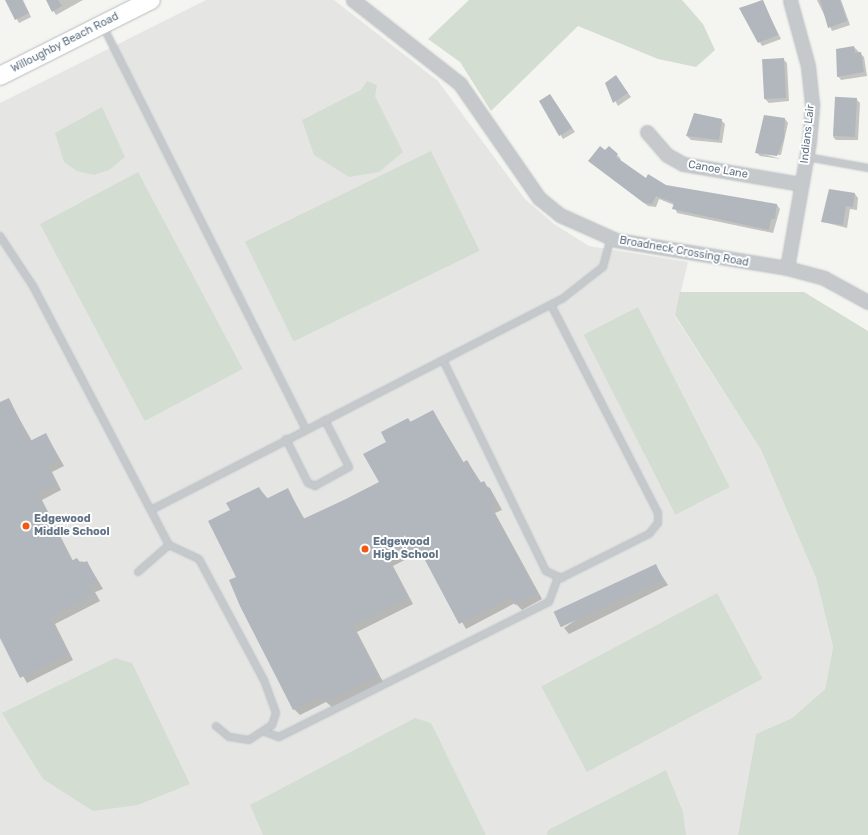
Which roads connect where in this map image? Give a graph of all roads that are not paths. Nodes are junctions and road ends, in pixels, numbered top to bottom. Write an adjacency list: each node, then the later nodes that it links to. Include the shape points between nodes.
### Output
1 (151, 0): 4 (street, Willoughby Beach Road)
2 (353, 0): 11 (street, Broadneck Crossing Road, via 460,84 539,198 560,216)
3 (790, 0): 7 (street, Indians Lair, via 808,66 812,104)
4 (102, 25): 5 (street, Willoughby Beach Road); 17 (lane)
5 (0, 76)
6 (647, 132): 9 (street, Canoe Lane, via 667,154 683,164)
7 (807, 157): 8 (lane); 9 (street, Indians Lair)
8 (868, 168)
9 (801, 184): 12 (street, Indians Lair)
10 (0, 236): 19 (lane, via 34,286)
11 (611, 238): 12 (street, Broadneck Crossing Road); 14 (lane, via 604,267)
12 (787, 268): 13 (street, Broadneck Crossing Road, via 824,278)
13 (868, 302)
14 (551, 305): 15 (lane); 22 (lane, via 658,513 658,523 649,534)
15 (443, 360): 16 (lane); 22 (lane, via 546,571)
16 (325, 420): 17 (lane); 18 (lane, via 350,464 315,486 308,483)
17 (306, 429): 18 (lane)
18 (286, 440): 19 (lane)
19 (151, 510): 20 (lane)
20 (169, 545): 21 (lane); 24 (lane, via 199,559 264,680 276,713)
21 (138, 572)
22 (558, 577): 24 (lane, via 549,602 279,738)
23 (216, 726): 24 (lane, via 229,737 249,740)
24 (265, 732)

